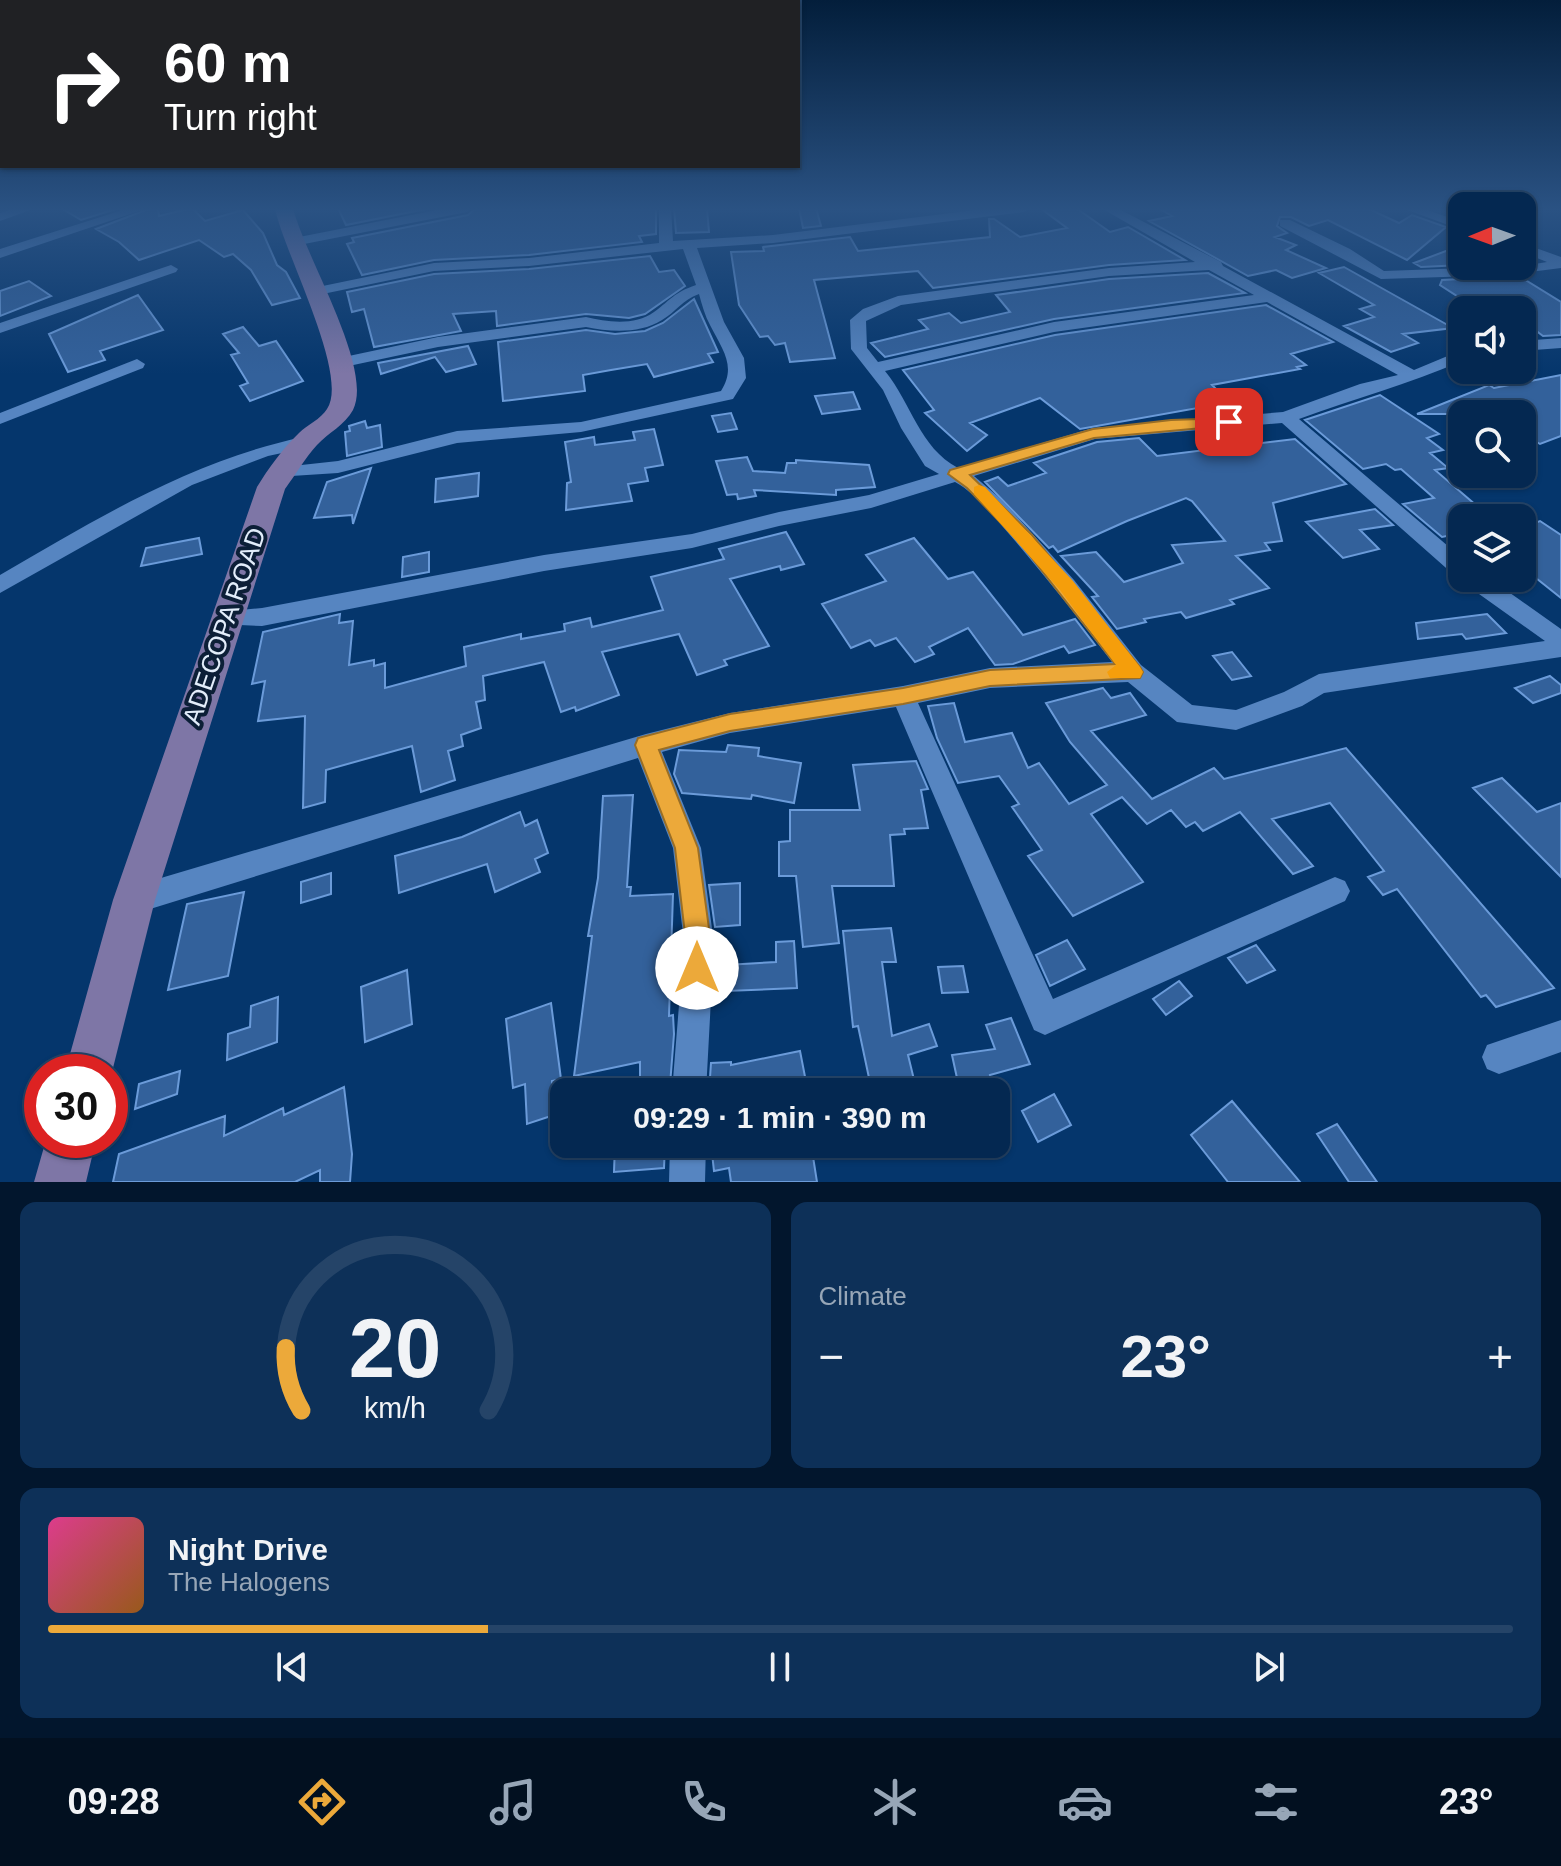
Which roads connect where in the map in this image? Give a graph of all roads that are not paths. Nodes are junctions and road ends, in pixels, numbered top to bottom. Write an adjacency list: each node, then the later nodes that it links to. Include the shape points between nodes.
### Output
1 (302, 263): 10 (street, ADECOPA ROAD)
2 (507, 263): 10 (street, via 434,267)
3 (696, 263): 9 (street)
4 (1212, 263): 7 (street)
5 (1359, 263): 6 (street, via 1381,275 1491,272)
6 (1560, 263)
7 (1216, 265): 11 (street); 18 (street, via 1161,266 898,301 858,320 859,349)
8 (171, 269): 12 (street)
9 (705, 287): 16 (street, via 679,296 657,317 632,325 586,322 438,342); 23 (street, via 736,358 738,378 727,395 581,427 457,437 338,467)
10 (313, 292): 16 (street, ADECOPA ROAD)
11 (1272, 297): 18 (street, via 1068,324); 19 (street)
12 (0, 328)
13 (1561, 343): 14 (street)
14 (1536, 345)
15 (1448, 361): 19 (street)
16 (344, 362): 22 (street, ADECOPA ROAD, via 348,391 341,409)
17 (137, 364): 21 (street)
18 (875, 368): 24 (street, via 932,462)
19 (1413, 376): 20 (street)
20 (1286, 417): 24 (street, via 1093,434); 25 (street)
21 (0, 419)
22 (303, 443): 23 (street, ADECOPA ROAD); 26 (street, via 243,456 185,482)
23 (283, 473): 28 (street, ADECOPA ROAD, via 271,487)
24 (956, 474): 28 (street, via 871,501 692,541 544,563 262,617); 31 (street, via 1026,539)
25 (1448, 558)
26 (0, 585)
27 (1493, 592): 29 (street)
28 (226, 618): 35 (street, ADECOPA ROAD)
29 (1561, 641)
30 (1561, 648): 31 (street, via 1319,684 1236,720 1186,715)
31 (1133, 672): 32 (street, via 990,678)
32 (903, 696): 33 (street, via 730,723); 34 (street, via 1045,1019)
33 (646, 745): 35 (street); 39 (street, via 687,848 699,943)
34 (1335, 891)
35 (134, 900): 37 (street, ADECOPA ROAD)
36 (1561, 1036): 38 (street)
37 (94, 1054)
38 (1499, 1057)
39 (690, 1078)
40 (66, 1158): 42 (street)
41 (688, 1158): 43 (street)
42 (60, 1182)
43 (687, 1182)

